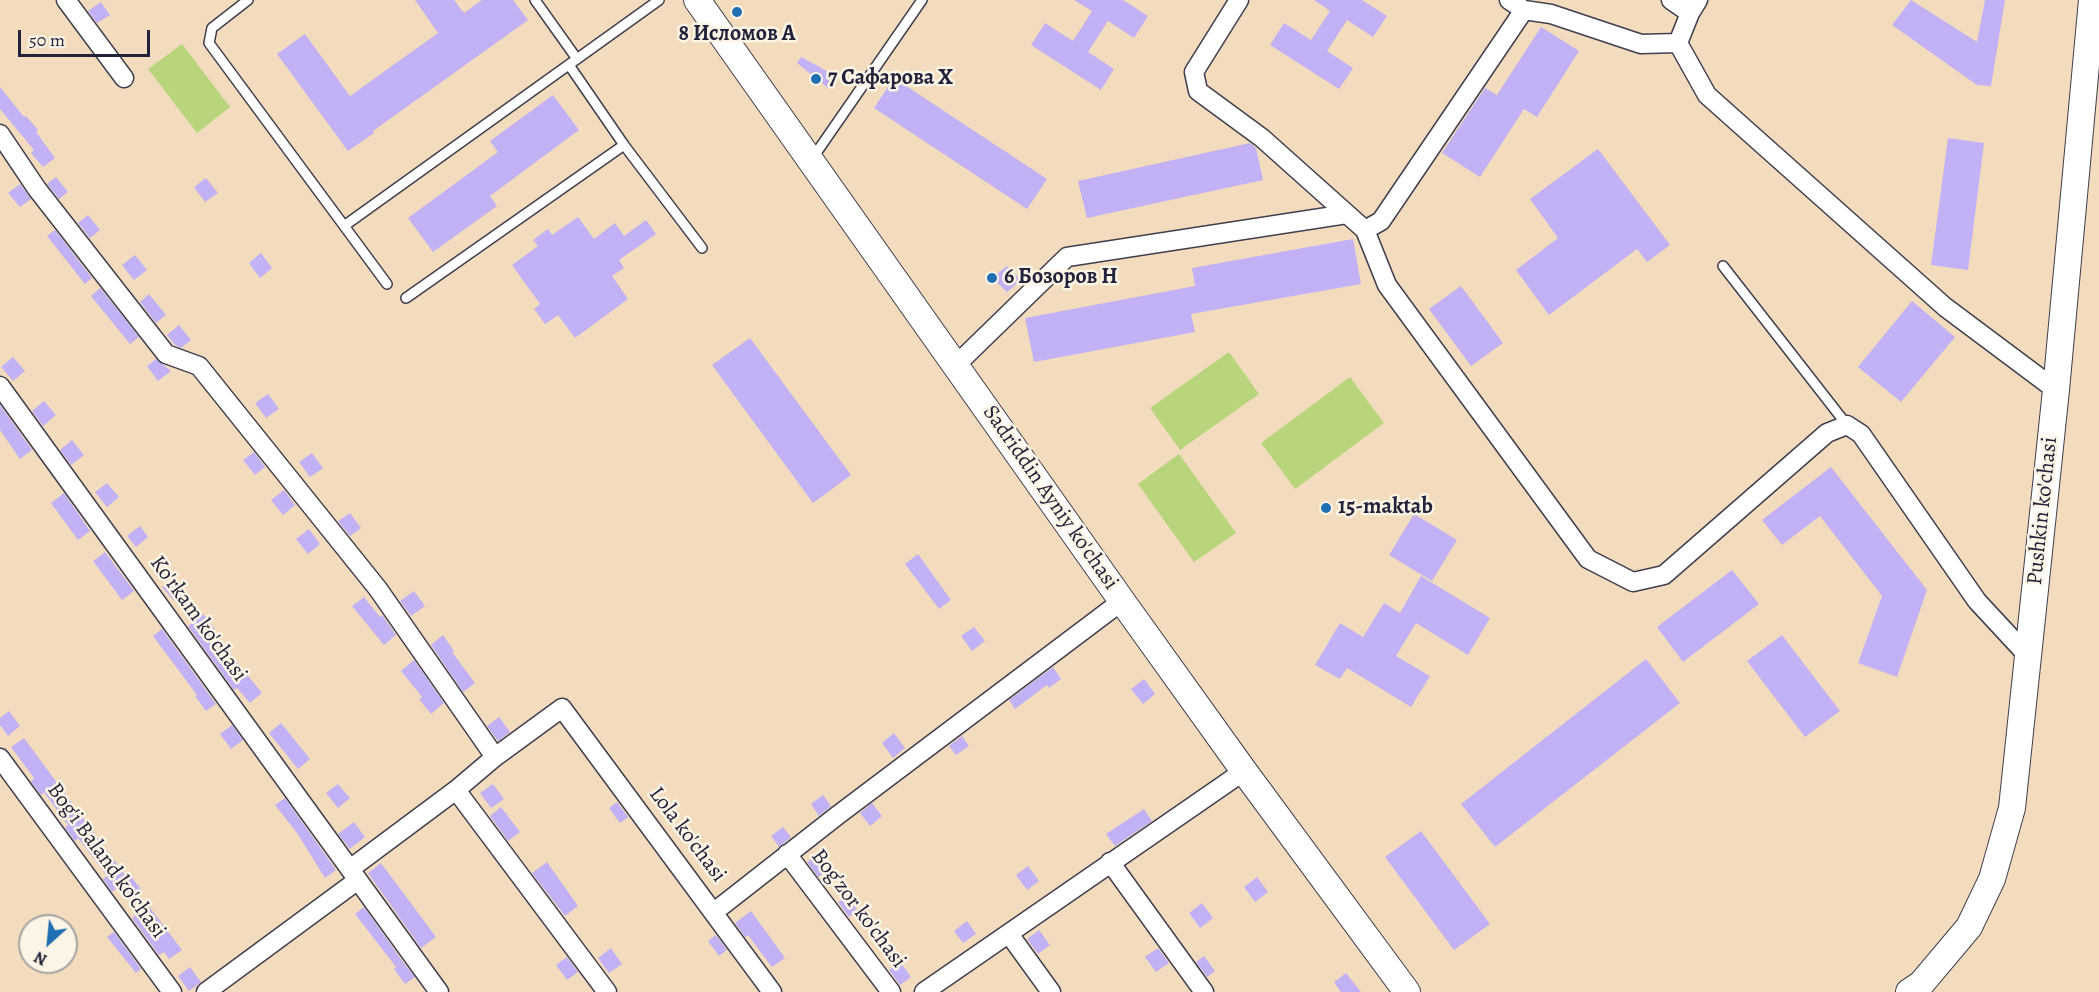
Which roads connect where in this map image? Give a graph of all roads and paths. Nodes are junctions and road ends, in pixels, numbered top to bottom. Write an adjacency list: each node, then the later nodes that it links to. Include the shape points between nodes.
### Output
1 (66, 0): 14 (street)
2 (248, 0): 19 (lane, via 212,28 209,43)
3 (535, 0): 13 (lane)
4 (659, 0): 13 (lane)
5 (697, 0): 17 (street, Sadriddin Ayniy ko'chasi)
6 (922, 0): 17 (lane)
7 (1239, 0): 18 (street, via 1194,72 1198,91 1262,138)
8 (1671, 0): 11 (street)
9 (2092, 0): 27 (street, Pushkin ko'chasi)
10 (1516, 5): 12 (street, via 1641,44); 20 (street, via 1381,221)
11 (1694, 7): 12 (street)
12 (1678, 43): 27 (street, via 1707,95 1945,307)
13 (573, 62): 16 (lane); 19 (lane)
14 (124, 78)
15 (0, 134): 31 (street, via 37,189 166,354 198,366 370,580)
16 (624, 145): 21 (lane); 24 (lane)
17 (811, 161): 25 (street, Sadriddin Ayniy ko'chasi)
18 (1347, 214): 20 (street); 25 (street, via 1067,257)
19 (344, 226): 23 (lane)
20 (1365, 230): 28 (street, via 1387,285 1588,559 1633,582 1664,575 1827,433)
21 (702, 248)
22 (1723, 266): 28 (lane)
23 (387, 284)
24 (406, 298)
25 (956, 365): 29 (street, Sadriddin Ayniy ko'chasi)
26 (0, 386): 37 (street, Ko'rkam ko'chasi)
27 (2056, 390): 30 (street, Pushkin ko'chasi)
28 (1847, 425): 30 (street, via 1861,434 1977,601)
29 (1122, 601): 33 (street, Sadriddin Ayniy ko'chasi); 35 (street)
30 (2028, 656): 50 (street, Pushkin ko'chasi, via 2012,808 1992,879 1969,927 1921,984)
31 (495, 757): 34 (street); 38 (street, Lola ko'chasi, via 562,708)
32 (0, 758): 40 (street, Bog'i Baland ko'chasi)
33 (1244, 771): 36 (street); 49 (street, Sadriddin Ayniy ko'chasi)
34 (456, 790): 37 (street); 43 (street)
35 (787, 854): 38 (street); 45 (street, Bog'zor ko'chasi)
36 (1110, 862): 39 (street); 48 (street)
37 (354, 875): 41 (street); 42 (street, Ko'rkam ko'chasi)
38 (714, 912): 44 (street, Lola ko'chasi)
39 (1009, 934): 46 (street); 47 (street)
40 (172, 992)
41 (206, 992)
42 (439, 992)
43 (607, 992)
44 (772, 992)
45 (891, 992)
46 (924, 992)
47 (1051, 992)
48 (1204, 992)
49 (1407, 992)
50 (1909, 992)

